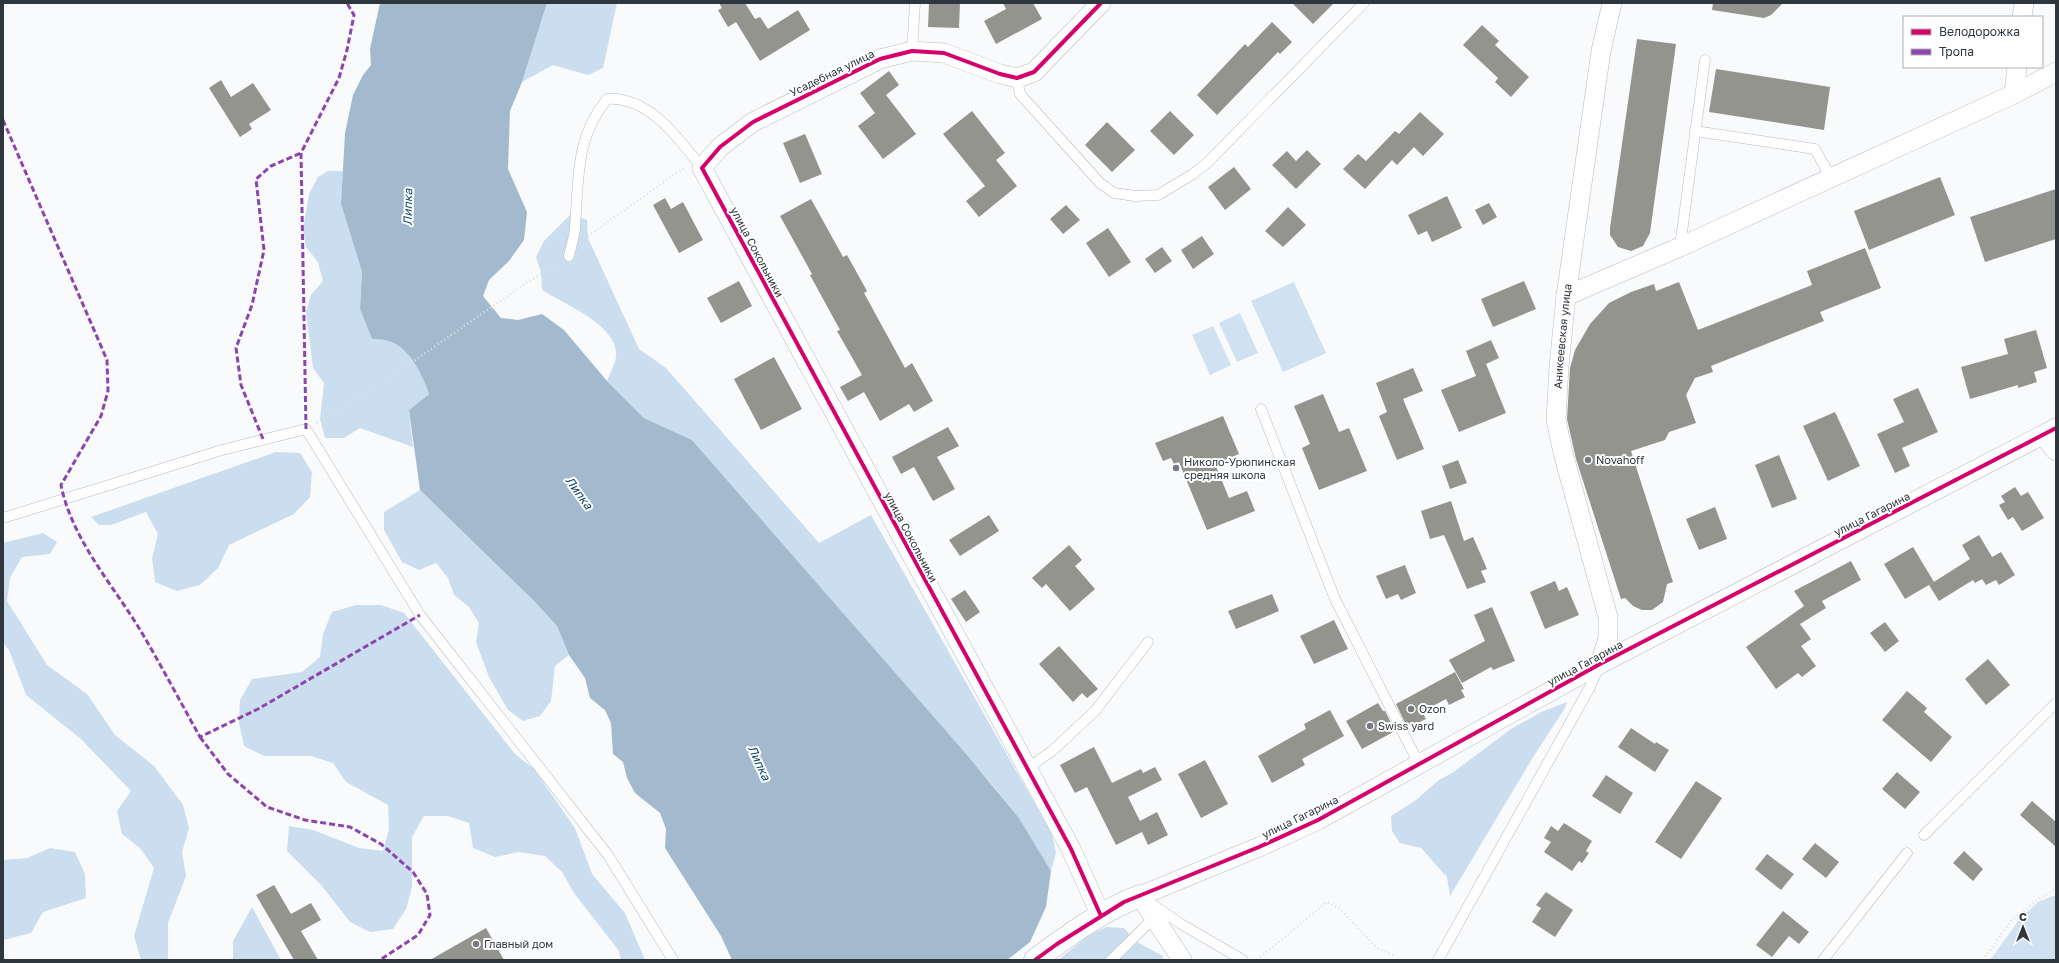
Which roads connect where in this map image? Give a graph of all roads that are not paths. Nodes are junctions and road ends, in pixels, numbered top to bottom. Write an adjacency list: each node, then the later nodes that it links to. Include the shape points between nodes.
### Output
1 (916, 3): 7 (lane)
2 (1101, 3): 11 (street, via 1034,72)
3 (1364, 3): 11 (lane, via 1207,163 1158,195 1114,193 1100,183 1020,94)
4 (1612, 3): 18 (street, Аникеевская улица, via 1601,51)
5 (2024, 3): 6 (street)
6 (2022, 16)
7 (912, 51): 11 (street, Усадебная улица, via 944,53); 14 (street, Усадебная улица, via 880,59 753,122)
8 (1705, 60): 13 (lane)
9 (2017, 68): 12 (street)
10 (2056, 72): 12 (street)
11 (1018, 78)
12 (2014, 94): 15 (street)
13 (1695, 131): 15 (lane, via 1815,149); 16 (lane)
14 (698, 164): 17 (lane, via 672,131 639,105 618,98 607,99 596,114 581,150 575,227); 27 (street, улица Сокольники)
15 (1831, 178): 16 (street)
16 (1680, 247): 18 (street)
17 (569, 256)
18 (1566, 296): 24 (street, Аникеевская улица, via 1556,420 1608,617 1608,638)
19 (1261, 409): 26 (lane, via 1335,598)
20 (2050, 432): 21 (street); 24 (street, улица Гагарина)
21 (2056, 451)
22 (3, 518): 33 (lane, via 222,450 306,429 420,615 608,855)
23 (1148, 642): 27 (lane, via 1095,711 1052,751)
24 (1600, 664): 26 (street, улица Гагарина); 38 (lane, via 1590,687)
25 (2056, 704): 28 (lane)
26 (1419, 764): 30 (street, улица Гагарина, via 1312,823)
27 (1026, 769): 31 (street, улица Сокольники, via 1072,849)
28 (1924, 835)
29 (1907, 853): 39 (lane)
30 (1140, 896): 31 (street); 32 (street); 37 (lane, via 1181,924)
31 (1101, 916): 34 (street)
32 (1154, 918): 35 (lane); 36 (street)
33 (672, 960)
34 (1035, 960)
35 (1111, 960)
36 (1182, 960)
37 (1243, 960)
38 (1438, 960)
39 (1823, 960)

